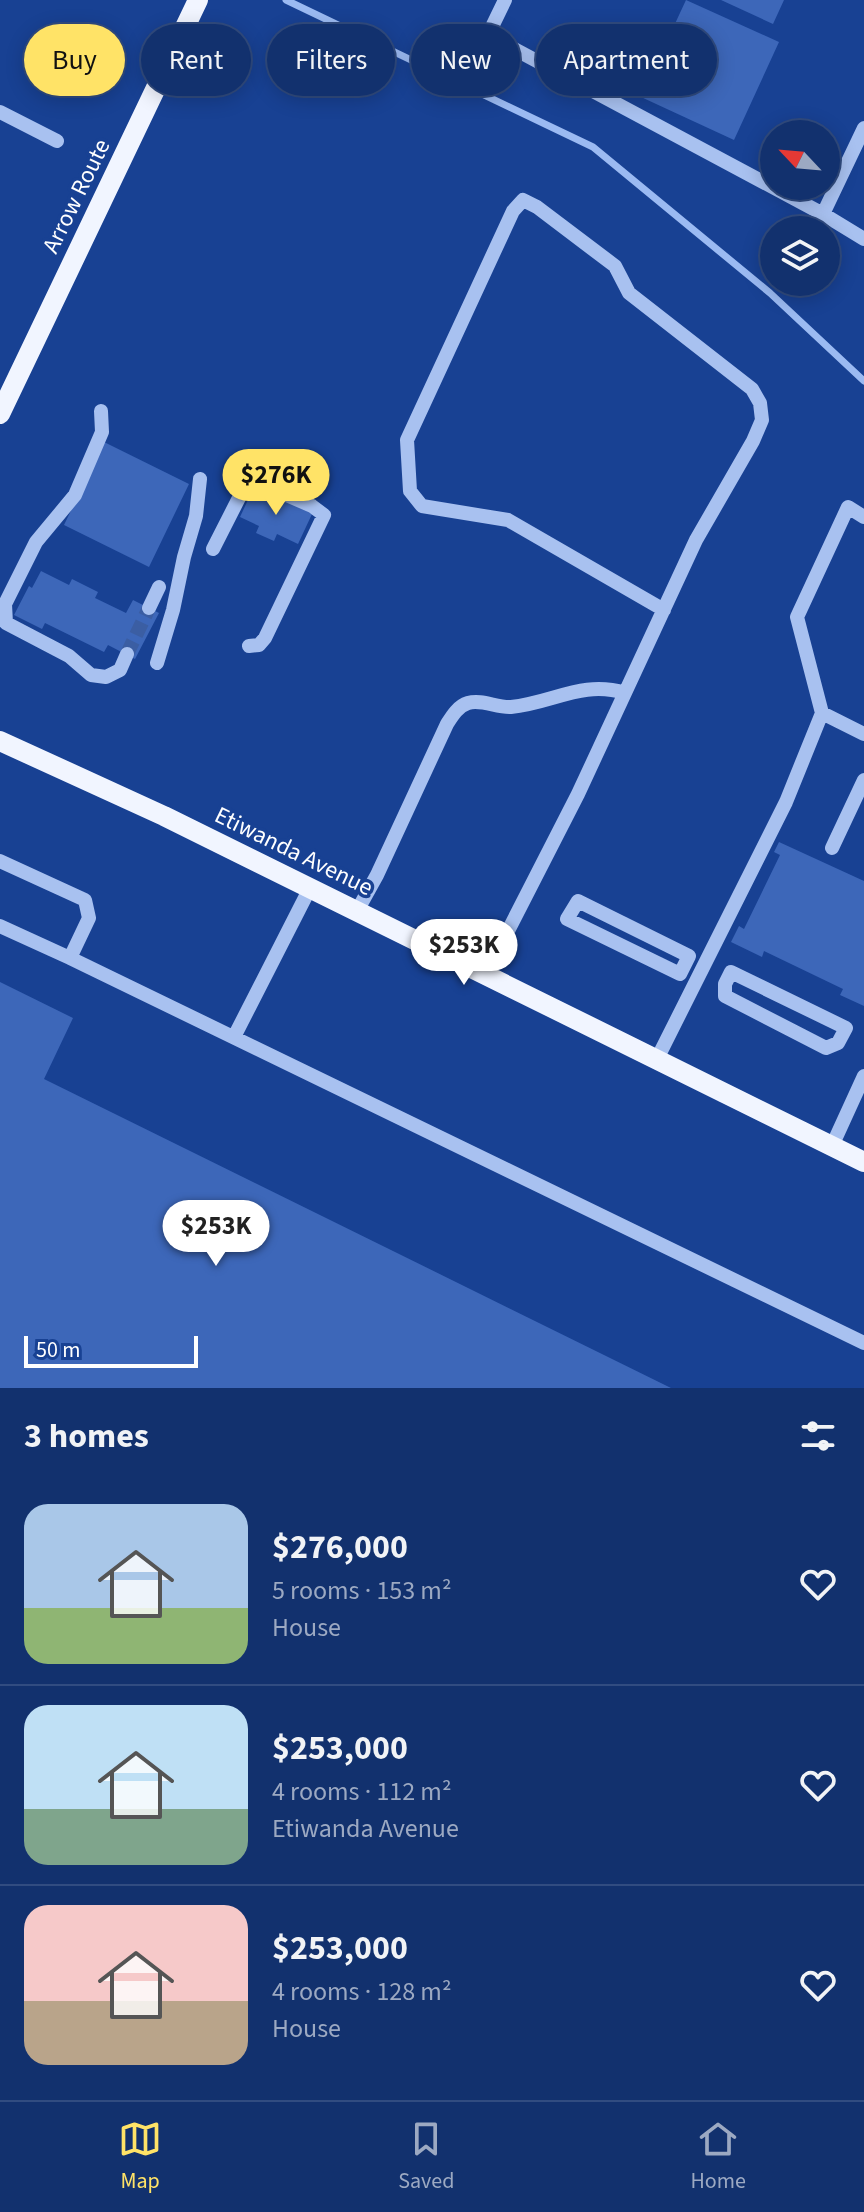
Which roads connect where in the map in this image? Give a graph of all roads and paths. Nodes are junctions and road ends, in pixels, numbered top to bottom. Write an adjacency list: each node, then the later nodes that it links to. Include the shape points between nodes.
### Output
1 (198, 0): 9 (main road, Arrow Route)
2 (505, 0): 6 (lane, via 488,35)
3 (0, 112): 5 (lane)
4 (864, 128): 6 (lane)
5 (57, 141)
6 (823, 214): 7 (lane)
7 (864, 239)
8 (101, 411): 17 (lane, via 102,432 75,495 36,542 5,604 6,623 69,656 91,675 106,677 120,670)
9 (0, 414)
10 (200, 479): 18 (lane, via 196,516)
11 (864, 517): 20 (lane, via 848,507 797,617)
12 (213, 549): 16 (lane, via 252,480 324,515 265,638)
13 (159, 587): 14 (lane)
14 (149, 608)
15 (664, 610): 15 (lane, via 696,540 743,462 762,420 760,403 752,389 629,293 615,266 523,200 513,211 407,440 410,491 422,506 508,520); 19 (lane)
16 (249, 646)
17 (127, 654)
18 (157, 663)
19 (625, 693): 27 (lane, via 590,688 507,708 469,702 459,708); 32 (lane)
20 (822, 713): 21 (lane); 31 (lane, via 786,802)
21 (864, 734)
22 (0, 741): 26 (main road, Etiwanda Avenue)
23 (864, 780): 24 (lane)
24 (832, 848)
25 (0, 861): 29 (lane, via 85,900 89,918)
26 (310, 888): 27 (main road, Etiwanda Avenue); 34 (lane)
27 (357, 911): 32 (main road, Etiwanda Avenue)
28 (0, 926): 29 (lane)
29 (70, 958): 34 (lane)
30 (685, 964): 30 (lane, via 680,974 567,919 578,901 689,956); 31 (lane)
31 (700, 972): 33 (lane); 35 (lane)
32 (486, 974): 35 (main road, Etiwanda Avenue)
33 (725, 984): 33 (lane, via 731,972 846,1028 838,1043 826,1048 725,996)
34 (234, 1037): 39 (lane)
35 (657, 1059): 37 (main road, Etiwanda Avenue)
36 (864, 1076): 37 (lane)
37 (832, 1146): 38 (main road, Etiwanda Avenue)
38 (864, 1162)
39 (864, 1343)

